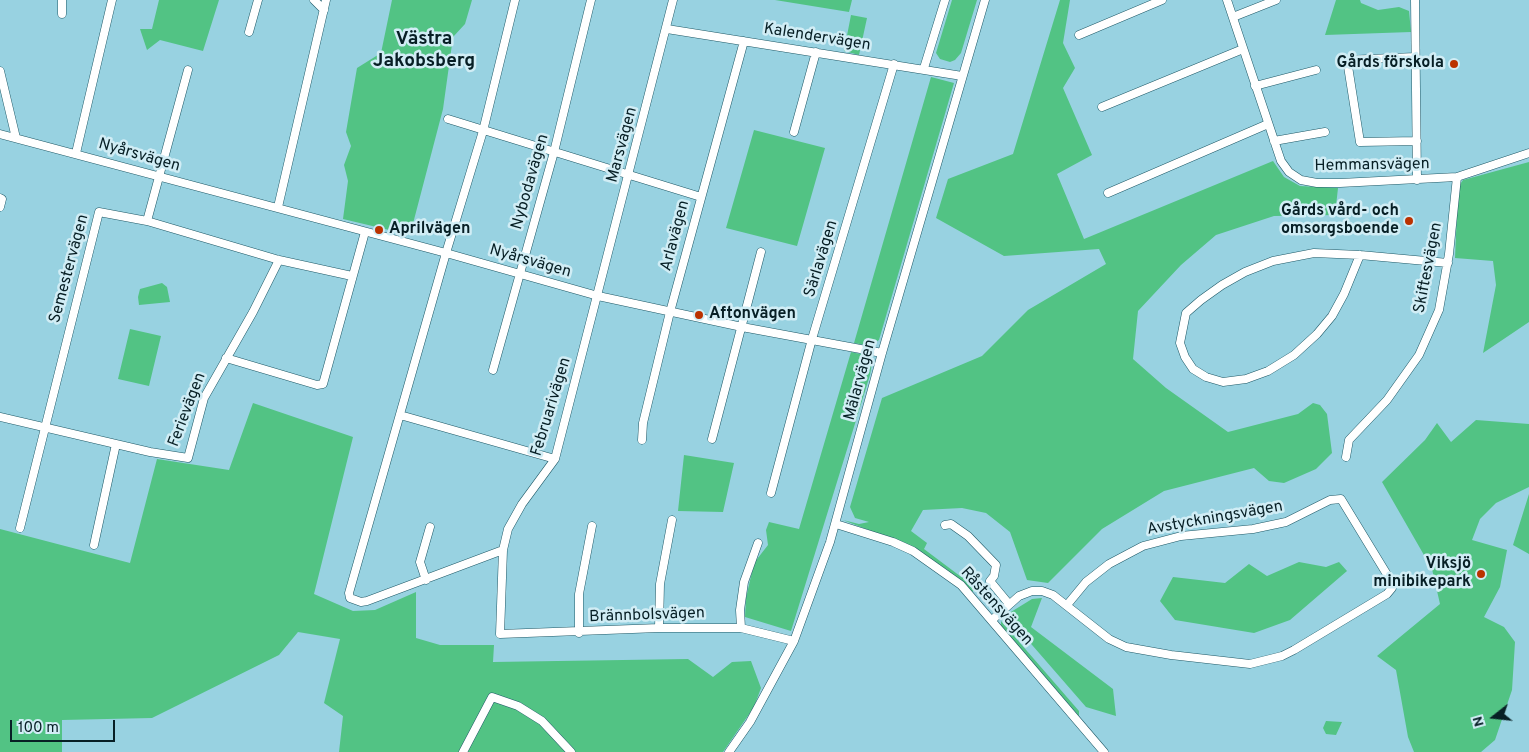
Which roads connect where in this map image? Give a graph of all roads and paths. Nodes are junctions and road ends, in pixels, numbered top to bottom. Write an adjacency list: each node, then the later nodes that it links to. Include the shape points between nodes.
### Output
1 (62, 0): 16 (street)
2 (112, 0): 43 (street)
3 (258, 0): 19 (street)
4 (314, 0): 15 (street)
5 (326, 0): 15 (street)
6 (515, 0): 35 (street)
7 (591, 0): 42 (street, Nybodavägen)
8 (673, 0): 18 (street, Marsvägen)
9 (945, 0): 26 (street)
10 (985, 0): 30 (street, Mälarvägen)
11 (1162, 0): 20 (street)
12 (1227, 0): 17 (street, Hemmansvägen)
13 (1276, 0): 17 (street)
14 (1415, 0): 24 (street)
15 (324, 10): 51 (street)
16 (62, 14)
17 (1233, 17): 22 (street, Hemmansvägen)
18 (667, 29): 21 (street, Kalendervägen); 45 (street, Marsvägen)
19 (249, 32)
20 (1079, 35)
21 (744, 41): 23 (street, Kalendervägen); 50 (street, Arlavägen)
22 (1243, 49): 31 (street, Hemmansvägen); 32 (street)
23 (816, 52): 25 (street, Kalendervägen); 36 (street)
24 (1415, 57): 41 (street); 41 (street, via 1347,60 1360,142)
25 (894, 64): 26 (street, Kalendervägen); 64 (street, Särlavägen)
26 (924, 68): 30 (street, Kalendervägen)
27 (188, 70): 47 (street)
28 (1316, 70): 31 (street)
29 (0, 71): 39 (street)
30 (962, 76): 65 (street, Mälarvägen)
31 (1255, 86): 34 (street, Hemmansvägen)
32 (1102, 107)
33 (448, 119): 35 (street)
34 (1268, 124): 40 (street, Hemmansvägen); 49 (street)
35 (483, 131): 42 (street); 54 (street)
36 (794, 132)
37 (1325, 132): 40 (street)
38 (0, 134): 39 (street, Nyårsvägen)
39 (16, 138): 43 (street, Nyårsvägen)
40 (1274, 141): 48 (street, Hemmansvägen, via 1281,161 1301,180 1317,184)
41 (1417, 142): 48 (street)
42 (554, 152): 45 (street); 59 (street, Nybodavägen)
43 (76, 153): 47 (street, Nyårsvägen)
44 (1529, 153): 46 (street, Hemmansvägen)
45 (630, 174): 50 (street); 61 (street, Marsvägen)
46 (1457, 177): 48 (street, Hemmansvägen); 58 (street, Skiftesvägen)
47 (158, 178): 51 (street, Nyårsvägen); 52 (street)
48 (1417, 180)
49 (1108, 193)
50 (701, 197): 62 (street, Arlavägen)
51 (278, 207): 53 (street, Nyårsvägen)
52 (147, 221): 57 (street, Semestervägen); 70 (street, Semestervägen, via 105,211 96,216)
53 (365, 232): 54 (street, Nyårsvägen); 60 (street)
54 (446, 252): 59 (street, Nyårsvägen); 68 (street)
55 (762, 252): 63 (street)
56 (1360, 256): 56 (street, via 1314,253 1273,261 1237,276 1186,313 1180,343 1184,357 1206,377 1223,382 1246,380 1268,371 1294,355 1317,334 1344,294); 58 (street)
57 (279, 260): 60 (street, Semestervägen); 66 (street, Ferievägen)
58 (1448, 263): 74 (street, Skiftesvägen, via 1439,310 1419,355 1387,400 1349,440)
59 (519, 274): 61 (street, Nyårsvägen); 67 (street, Nybodavägen)
60 (352, 276): 66 (street, via 323,384 317,385)
61 (598, 296): 62 (street, Nyårsvägen); 75 (street, Februarivägen)
62 (670, 312): 63 (street, Nyårsvägen); 71 (street, Arlavägen, via 643,423)
63 (742, 327): 64 (street, Nyårsvägen); 72 (street)
64 (812, 339): 65 (street, Nyårsvägen); 76 (street, Särlavägen)
65 (882, 352): 78 (street, Mälarvägen)
66 (226, 358): 73 (street, Ferievägen, via 204,398 188,458)
67 (493, 370)
68 (400, 415): 75 (street); 86 (street, via 350,598 361,602)
69 (0, 417): 70 (street, Ferievägen)
70 (44, 427): 73 (street, Ferievägen); 82 (street, Semestervägen)
71 (642, 440)
72 (712, 440)
73 (116, 444): 84 (street)
74 (1346, 457)
75 (554, 459): 85 (street, Februarivägen, via 512,519)
76 (771, 493)
77 (672, 520): 90 (street, via 660,584)
78 (836, 524): 89 (street, Råstensvägen, via 893,542 928,559 961,585); 94 (street, Mälarvägen)
79 (945, 525): 87 (street, via 951,524 968,536 996,565 990,581)
80 (592, 526): 92 (street, via 579,594)
81 (430, 527): 86 (street, via 420,562)
82 (20, 528)
83 (758, 543): 91 (street, via 744,582)
84 (94, 546)
85 (503, 550): 86 (street); 93 (street, Februarivägen)
86 (426, 580)
87 (1009, 604): 88 (street, Avstyckningsvägen, via 1019,596 1042,591); 89 (street, Avstyckningsvägen)
88 (1067, 605): 88 (street, Avstyckningsvägen, via 1109,639 1126,647 1250,664 1294,650 1392,588 1391,581 1341,499 1330,500 1286,522 1253,529 1181,536 1143,546 1093,576)
89 (992, 620): 98 (street, Råstensvägen)
90 (660, 628): 91 (street, Brännbolsvägen); 92 (street, Brännbolsvägen)
91 (741, 628): 94 (street, Brännbolsvägen)
92 (579, 633): 93 (street, Brännbolsvägen)
93 (500, 634)
94 (794, 641): 97 (street, Mälarvägen, via 750,722)
95 (463, 752): 96 (street, via 492,697 518,706 542,721)
96 (571, 752)
97 (729, 752)
98 (1104, 752)

